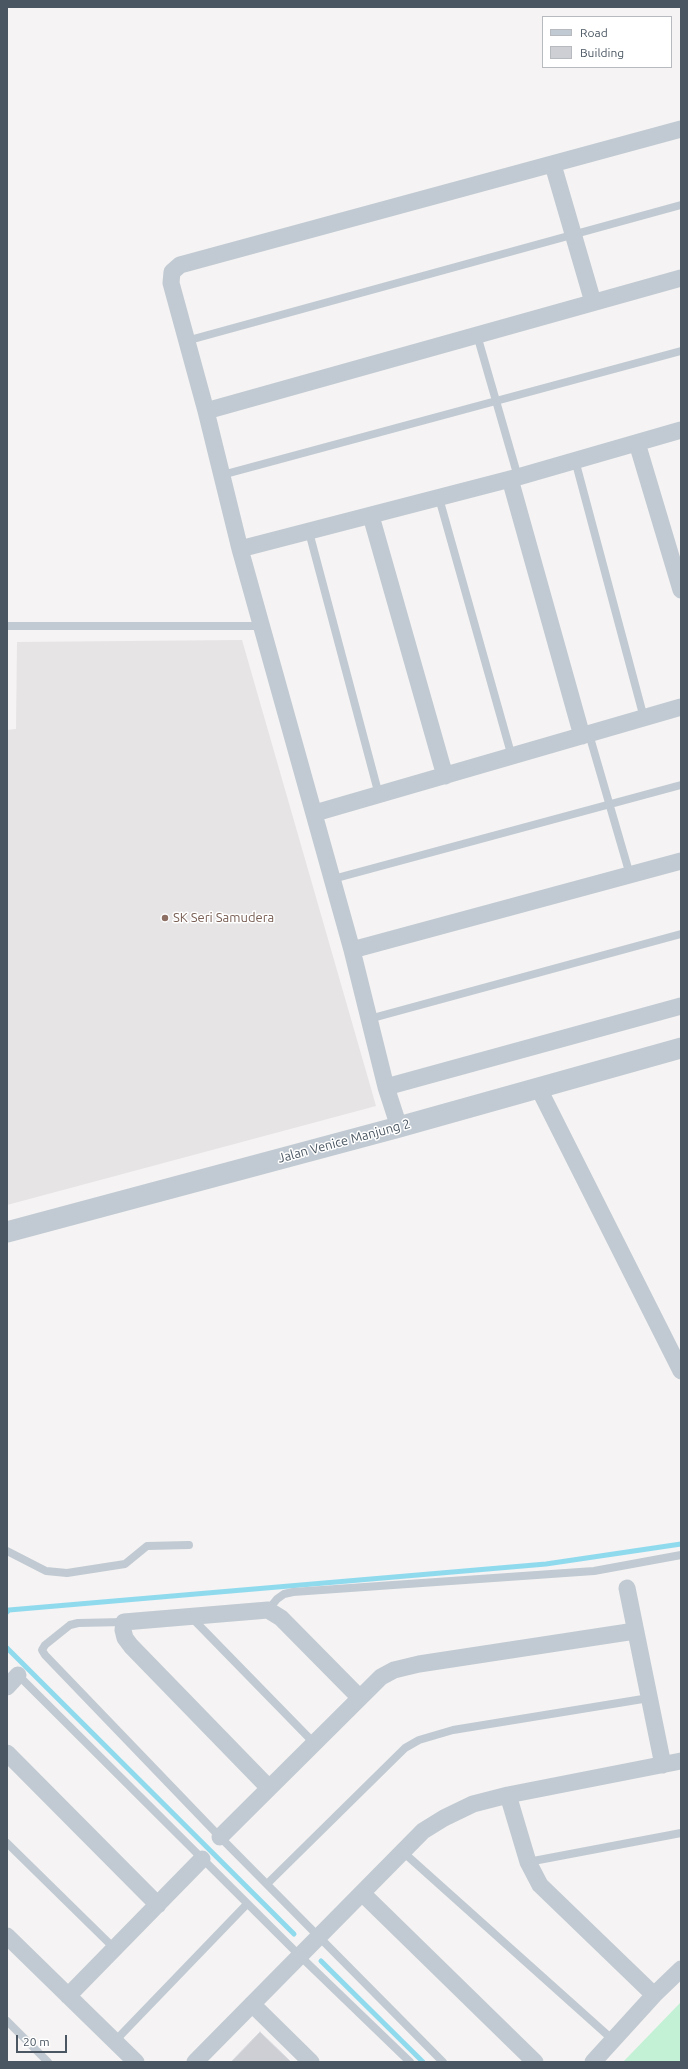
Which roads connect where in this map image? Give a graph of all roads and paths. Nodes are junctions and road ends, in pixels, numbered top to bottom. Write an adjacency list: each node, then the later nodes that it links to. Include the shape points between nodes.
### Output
1 (681, 129): 2 (street)
2 (553, 164): 4 (street); 8 (street, via 180,265 172,272 171,283)
3 (681, 205): 4 (lane)
4 (574, 236): 6 (street); 8 (lane)
5 (681, 278): 6 (street)
6 (593, 302): 7 (street)
7 (477, 335): 10 (lane); 11 (street)
8 (186, 341): 11 (street)
9 (681, 350): 10 (lane)
10 (496, 402): 15 (lane); 16 (lane)
11 (206, 411): 15 (street)
12 (681, 430): 13 (street)
13 (637, 443): 14 (street); 21 (street)
14 (575, 460): 16 (street); 25 (lane)
15 (222, 476): 20 (street)
16 (514, 478): 17 (street); 26 (street)
17 (439, 498): 18 (street); 27 (lane)
18 (371, 516): 19 (street); 28 (street)
19 (308, 532): 20 (street); 30 (lane)
20 (240, 550): 23 (street)
21 (681, 590)
22 (7, 626): 23 (lane)
23 (261, 626): 32 (street)
24 (681, 707): 25 (street)
25 (644, 718): 26 (street)
26 (586, 735): 27 (street); 31 (lane)
27 (512, 757): 28 (street)
28 (445, 776): 30 (street)
29 (681, 785): 31 (lane)
30 (379, 795): 32 (street)
31 (610, 804): 34 (lane); 35 (lane)
32 (315, 813): 35 (street)
33 (681, 861): 34 (street)
34 (630, 875): 37 (street)
35 (333, 879): 37 (street)
36 (681, 934): 39 (lane)
37 (352, 950): 39 (street)
38 (681, 1006): 41 (street)
39 (369, 1019): 41 (street)
40 (681, 1048): 42 (street, Jalan Venice Manjung 2)
41 (386, 1087): 43 (street)
42 (538, 1087): 43 (street, Jalan Venice Manjung 2); 45 (street)
43 (399, 1127): 44 (street, Jalan Venice Manjung 2)
44 (7, 1232)
45 (681, 1371)
46 (189, 1545): 47 (lane, via 147,1546 125,1564 67,1573 46,1571)
47 (7, 1551)
48 (681, 1555): 50 (lane, via 594,1571 293,1592 280,1597)
49 (627, 1588): 53 (street)
50 (268, 1610): 51 (street); 55 (street, via 281,1618)
51 (190, 1616): 52 (street); 57 (lane)
52 (124, 1622): 61 (street, via 125,1638 131,1646); 64 (lane, via 78,1623 70,1626 45,1644 42,1650 44,1656)
53 (635, 1630): 55 (street, via 394,1670 381,1677); 56 (street)
54 (13, 1681): 67 (lane)
55 (360, 1698): 57 (street)
56 (649, 1698): 60 (street); 69 (lane, via 453,1730 419,1740 405,1748)
57 (315, 1744): 61 (street)
58 (7, 1753): 72 (street)
59 (681, 1761): 60 (street)
60 (663, 1765): 62 (street)
61 (269, 1788): 64 (street)
62 (508, 1794): 66 (street, via 474,1804 444,1818 423,1831); 68 (street)
63 (681, 1833): 68 (lane)
64 (220, 1837): 69 (lane)
65 (7, 1843): 75 (lane)
66 (403, 1852): 70 (street); 82 (lane)
67 (202, 1859): 71 (lane); 72 (street)
68 (528, 1862): 78 (street, via 540,1885)
69 (267, 1884): 74 (lane)
70 (362, 1894): 74 (street); 90 (street)
71 (247, 1904): 76 (lane); 83 (lane)
72 (158, 1905): 75 (street)
73 (7, 1936): 79 (street)
74 (320, 1936): 76 (street); 89 (lane, via 396,2017)
75 (115, 1949): 79 (street)
76 (300, 1956): 80 (street); 88 (lane)
77 (681, 1969): 78 (street)
78 (654, 1995): 82 (street)
79 (68, 1996): 83 (street)
80 (252, 2004): 86 (street); 87 (street)
81 (7, 2021): 84 (lane)
82 (613, 2040): 91 (street)
83 (115, 2041): 85 (street)
84 (48, 2062)
85 (136, 2062)
86 (195, 2062)
87 (311, 2062)
88 (410, 2062)
89 (443, 2062)
90 (535, 2062)
91 (593, 2062)

